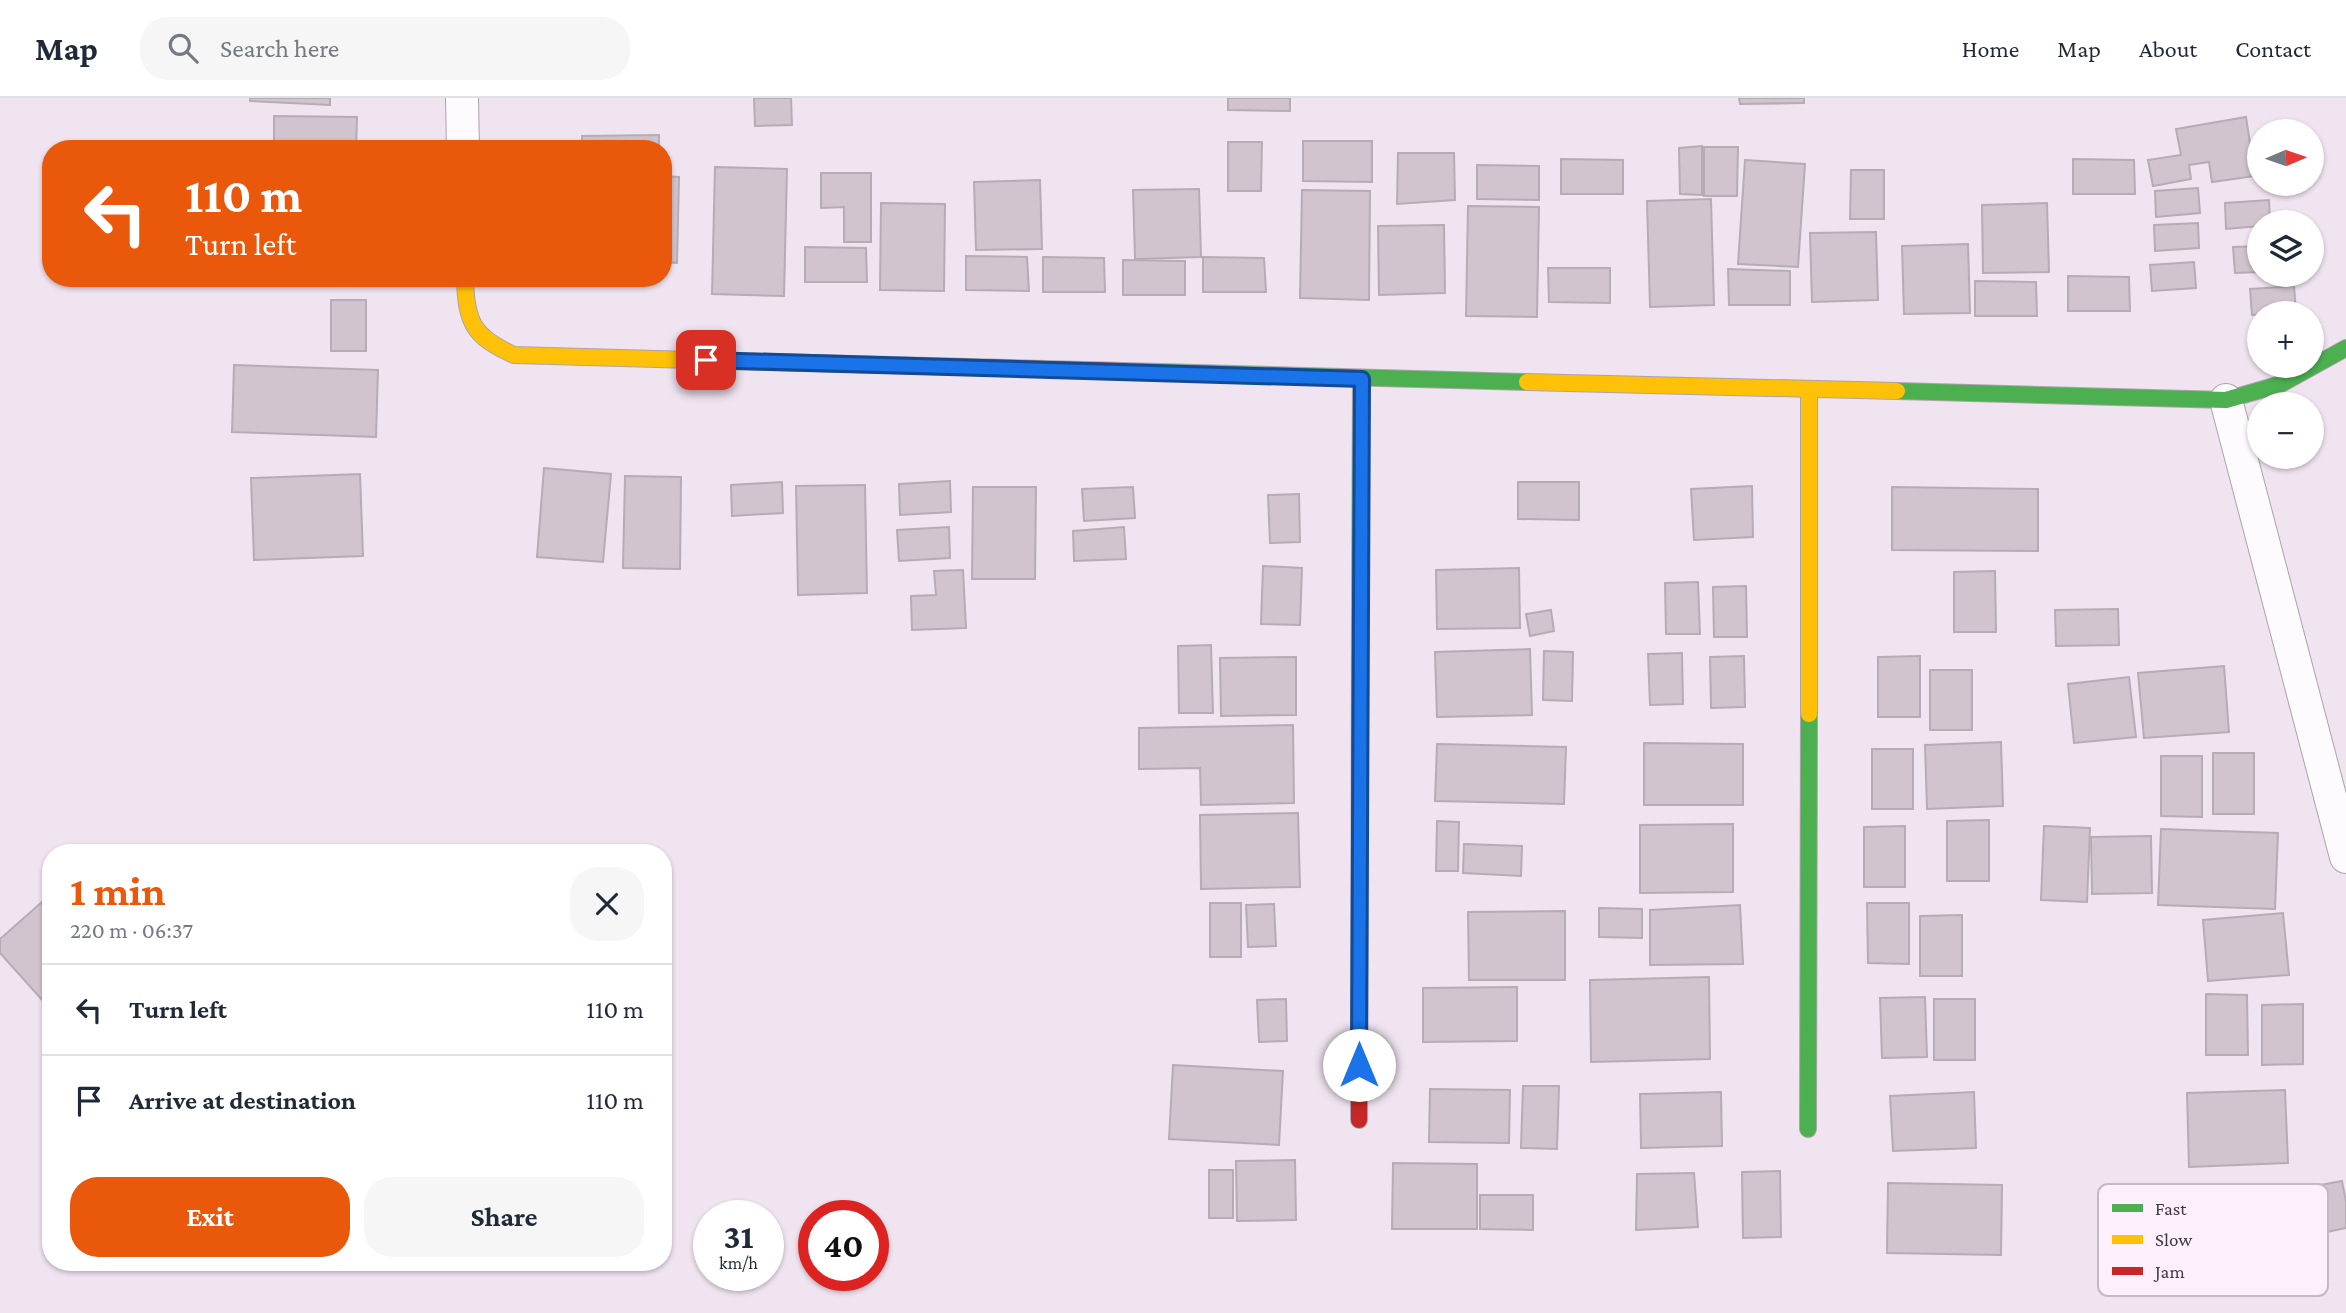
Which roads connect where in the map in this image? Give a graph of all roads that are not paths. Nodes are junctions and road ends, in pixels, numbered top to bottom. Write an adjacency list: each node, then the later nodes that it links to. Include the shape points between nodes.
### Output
1 (462, 98): 2 (street)
2 (463, 140)
3 (465, 287): 5 (street, via 465,310 477,333 514,355)
4 (2346, 348): 7 (street, via 2281,384)
5 (1362, 379): 6 (street); 9 (street)
6 (1809, 390): 7 (street); 10 (street)
7 (2226, 400): 8 (street)
8 (2346, 857)
9 (1359, 1120)
10 (1808, 1129)

